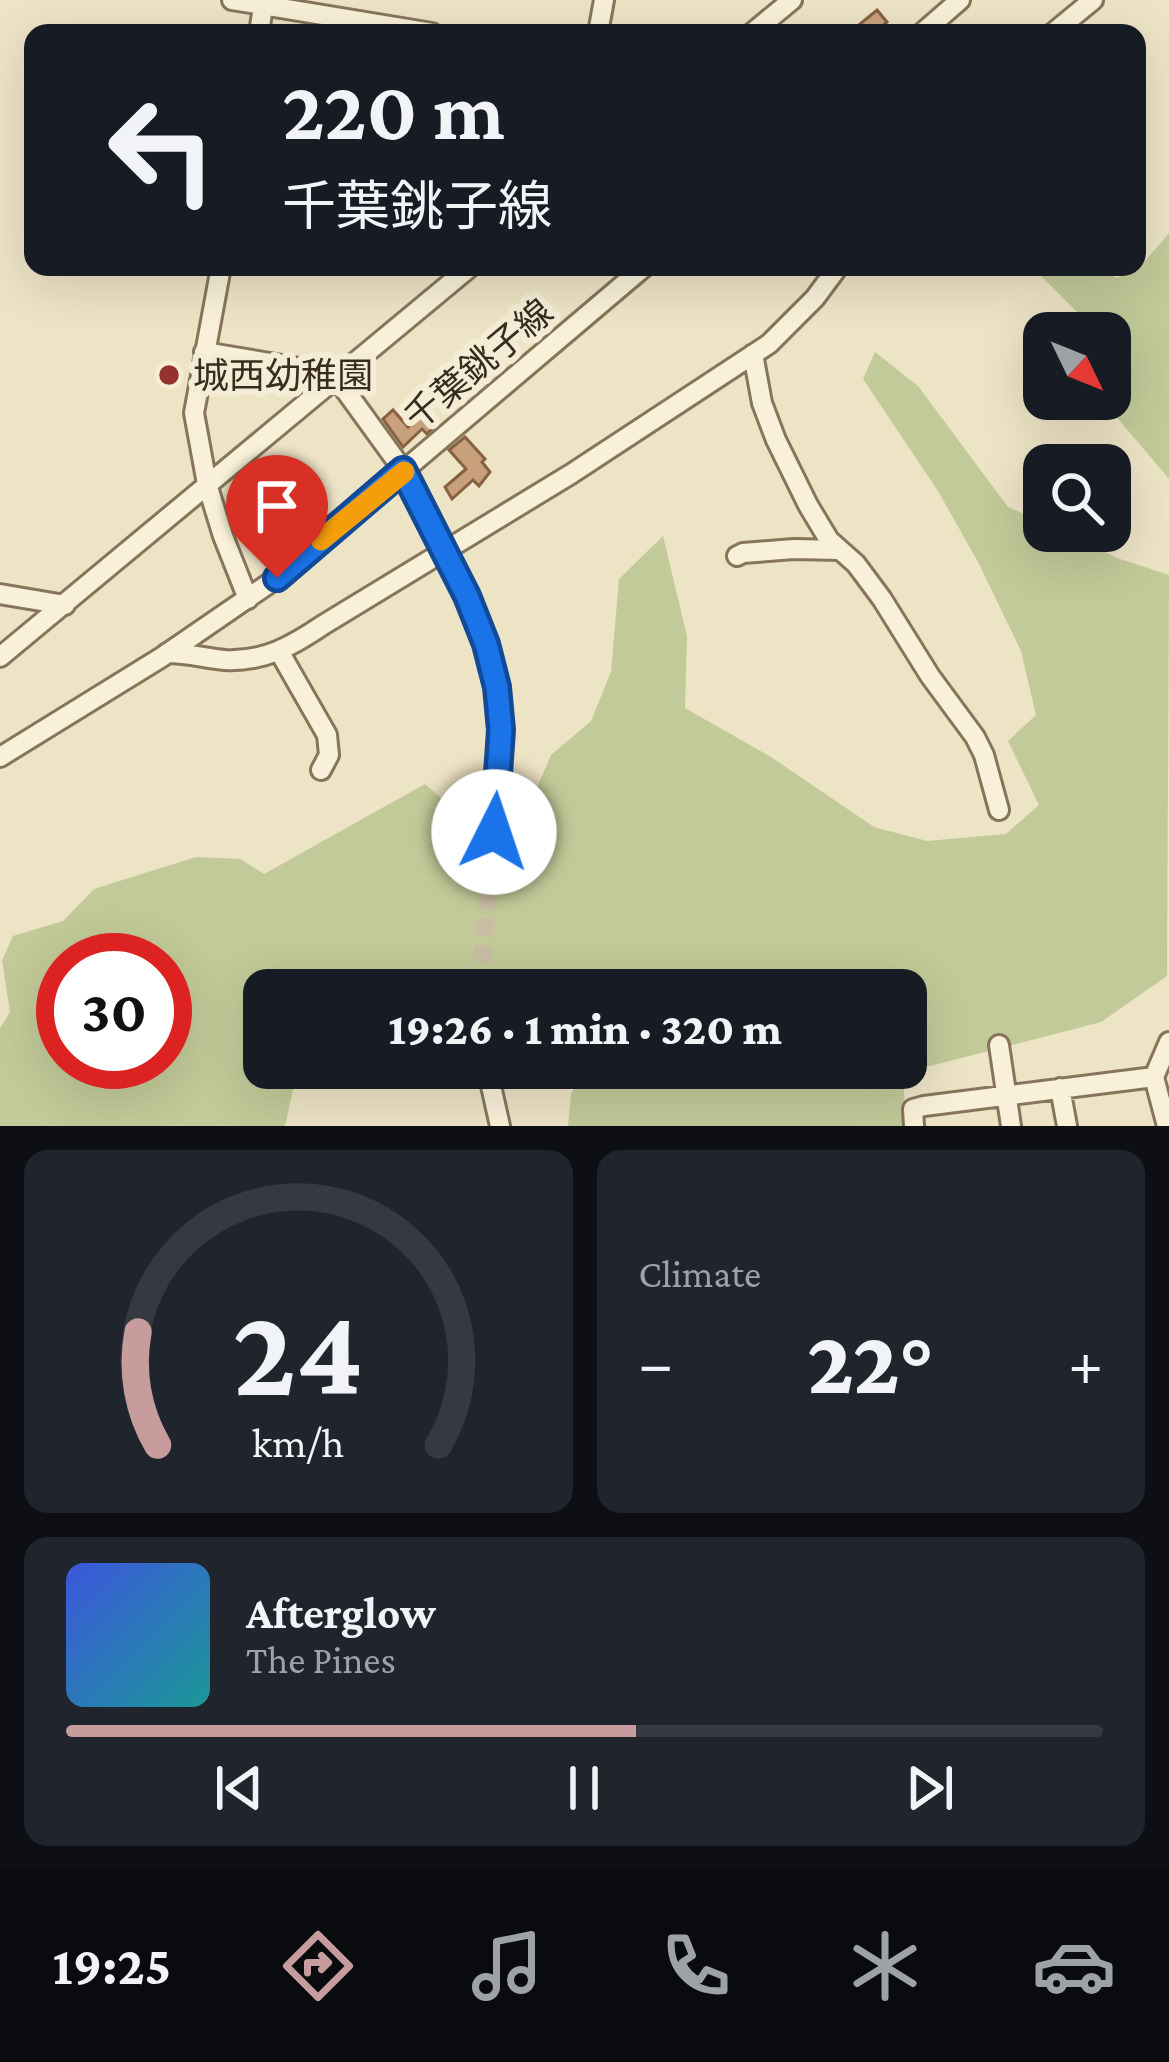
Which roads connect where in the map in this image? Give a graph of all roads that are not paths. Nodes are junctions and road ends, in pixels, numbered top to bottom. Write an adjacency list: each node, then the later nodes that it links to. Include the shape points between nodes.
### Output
1 (232, 0): 6 (street)
2 (792, 0): 11 (street)
3 (960, 0): 12 (street)
4 (1057, 0): 8 (street)
5 (1093, 0): 8 (street)
6 (264, 3): 7 (street)
7 (305, 12): 9 (street); 10 (street)
8 (1071, 18): 13 (street)
9 (303, 24)
10 (378, 24)
11 (763, 24)
12 (932, 24)
13 (1064, 24)
14 (219, 276): 18 (street)
15 (459, 276): 20 (street)
16 (633, 276): 21 (street, 千葉銚子線)
17 (831, 276): 19 (street)
18 (204, 352): 20 (street); 22 (street, via 194,412)
19 (753, 354): 23 (street); 24 (street, via 776,440)
20 (340, 377): 21 (street); 22 (street)
21 (403, 470): 23 (street); 27 (street, 千葉銚子線)
22 (207, 484): 27 (street); 28 (street)
23 (443, 550): 29 (street); 35 (street, via 478,621 497,687)
24 (840, 550): 25 (street); 34 (street, via 976,737)
25 (737, 556)
26 (0, 593): 28 (street)
27 (248, 598): 30 (street, 千葉銚子線)
28 (65, 605): 31 (street)
29 (279, 651): 30 (street, via 227,660); 33 (street, via 328,734)
30 (167, 653): 32 (street, 千葉銚子線)
31 (0, 657)
32 (0, 757)
33 (321, 770)
34 (999, 810)
35 (494, 832)
36 (1169, 1042): 38 (street)
37 (999, 1045): 41 (street)
38 (1154, 1076): 39 (street); 46 (street)
39 (1060, 1088): 41 (street); 45 (street)
40 (492, 1089): 42 (street)
41 (1004, 1094): 43 (street, via 913,1108); 44 (street)
42 (500, 1126)
43 (914, 1126)
44 (1010, 1126)
45 (1067, 1126)
46 (1167, 1126)

